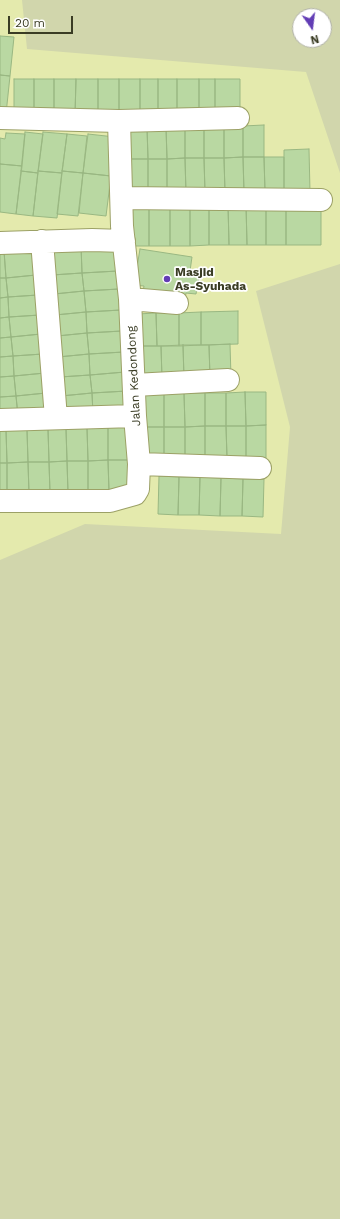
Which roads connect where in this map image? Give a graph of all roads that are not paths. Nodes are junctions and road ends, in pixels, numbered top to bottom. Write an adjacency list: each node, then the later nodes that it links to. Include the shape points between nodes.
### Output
1 (0, 118): 3 (street)
2 (238, 118): 3 (street)
3 (119, 121): 4 (street, Jalan Kedondong)
4 (122, 198): 5 (street); 7 (street, Jalan Kedondong)
5 (321, 200)
6 (42, 241): 7 (street); 8 (street); 14 (street)
7 (124, 241): 9 (street, Jalan Kedondong)
8 (0, 243)
9 (130, 299): 10 (street); 12 (street, Jalan Kedondong)
10 (177, 303)
11 (228, 380): 12 (street)
12 (134, 385): 13 (street, Jalan Kedondong)
13 (135, 416): 14 (street); 16 (street, Jalan Kedondong)
14 (56, 418): 15 (street)
15 (0, 420)
16 (139, 464): 17 (street); 18 (street, Jalan Kedondong, via 138,489 135,494 110,501)
17 (260, 468)
18 (0, 501)

